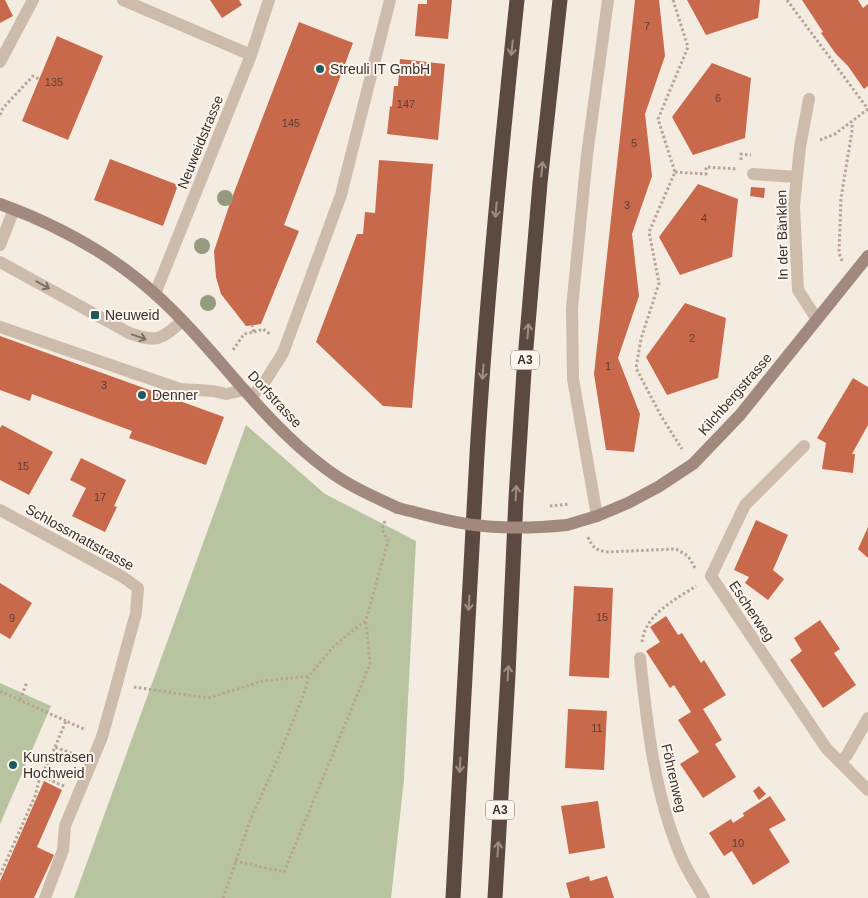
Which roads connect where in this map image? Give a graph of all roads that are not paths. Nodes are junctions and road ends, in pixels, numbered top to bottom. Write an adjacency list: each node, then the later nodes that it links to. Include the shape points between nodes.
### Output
1 (34, 0): 9 (street)
2 (123, 0): 8 (street)
3 (269, 0): 8 (street, Neuweidstrasse)
4 (390, 0): 22 (street, via 341,195 283,353 264,383)
5 (517, 0): 32 (highway, one-way to 32, via 477,454)
6 (560, 0): 33 (highway, A3, one-way to 6, via 525,362)
7 (608, 0): 25 (street, via 587,155 572,308 573,379)
8 (251, 55): 18 (street, Neuweidstrasse)
9 (0, 62)
10 (809, 99): 12 (street, In der Bänklen)
11 (753, 174): 12 (street)
12 (797, 177): 19 (street, In der Bänklen, via 794,206 798,290)
13 (0, 204): 14 (street, Dorfstrasse)
14 (14, 209): 15 (street); 18 (street, Dorfstrasse, via 89,246)
15 (0, 245)
16 (868, 256): 19 (street, Kilchbergstrasse)
17 (0, 262): 20 (street, one-way to 20, via 146,340 159,339)
18 (155, 294): 20 (street, Dorfstrasse)
19 (816, 318): 25 (street, Kilchbergstrasse, via 740,415 693,464 658,487)
20 (182, 321): 22 (street, Dorfstrasse)
21 (0, 327): 22 (street, via 180,389)
22 (248, 394): 26 (street, Dorfstrasse, bridge, via 325,468 358,489 398,508 473,525 512,528)
23 (804, 446): 29 (street, Escherweg, via 745,505 707,579 826,748)
24 (0, 510): 31 (street, Schlossmattstrasse, via 138,588 136,613 102,737 65,826 63,850)
25 (597, 516): 26 (street, Kilchbergstrasse)
26 (567, 525)
27 (640, 658): 34 (street, Föhrenweg, via 649,738 661,799 680,855)
28 (868, 718): 29 (street)
29 (840, 762): 30 (street, Escherweg)
30 (868, 790)
31 (45, 898)
32 (453, 898)
33 (495, 898)
34 (704, 898)

